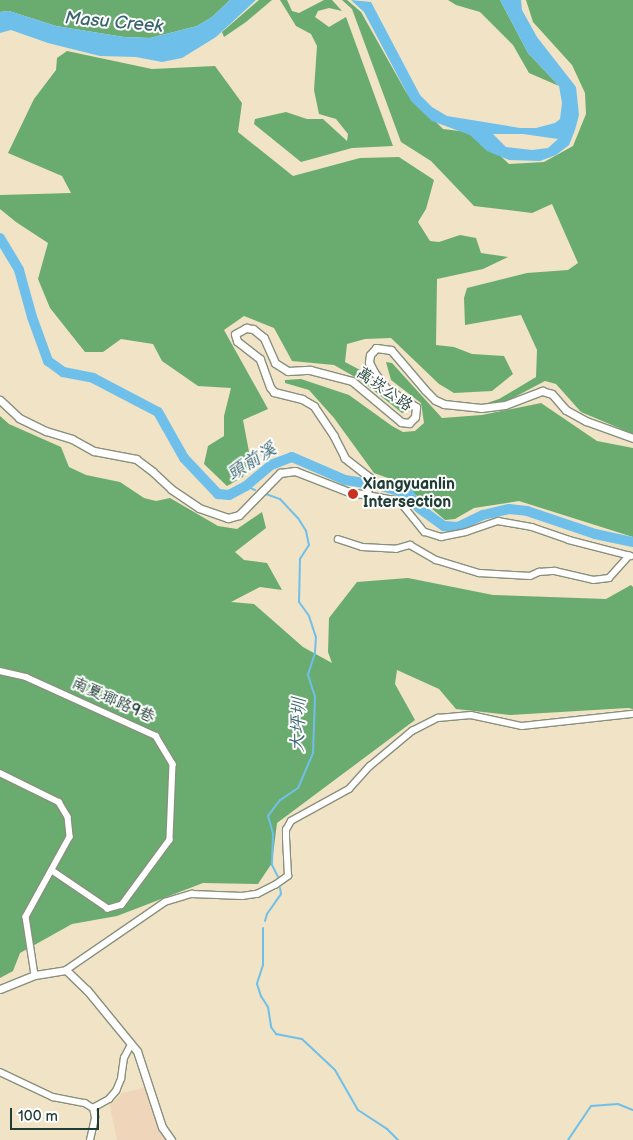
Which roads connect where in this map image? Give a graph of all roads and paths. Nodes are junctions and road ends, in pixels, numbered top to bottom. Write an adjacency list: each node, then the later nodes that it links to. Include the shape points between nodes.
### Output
1 (0, 400): 3 (street, via 19,418 46,431 72,439 94,451 136,459 199,508 228,518 239,515 280,473 295,470 349,492)
2 (633, 438): 3 (street, 萬崁公路, via 586,422 566,410 552,394 542,392 505,405 481,408 444,404 425,390 391,350 376,348 370,354 369,362 374,372 386,388 416,406 415,417 409,423 401,422 352,381 310,370 288,371 275,363 264,338 246,328 238,331 235,334 238,341 260,359 274,392 302,399 314,406 345,458 369,477)
3 (367, 495): 5 (street, via 396,500 425,532 441,537 498,520)
4 (338, 538): 5 (street, via 362,547 396,549 410,545 436,560 479,572 530,576 555,571 593,580 609,578)
5 (631, 556)
6 (0, 671): 9 (street, 南夏瑯路9巷, via 26,677 156,736 173,764 170,840 122,905 108,909)
7 (633, 714): 10 (street, via 522,726 471,715 438,718 412,731 370,766 349,789 291,821 286,830 288,876 275,885 257,894 192,894 165,902)
8 (0, 773): 9 (street, via 59,802 68,817 70,837)
9 (52, 871): 11 (street, via 26,917)
10 (66, 970): 11 (street); 13 (street, via 87,990)
11 (35, 975): 12 (street)
12 (0, 989)
13 (131, 1045): 15 (street, via 124,1058 116,1091); 17 (street, via 143,1067 162,1127)
14 (0, 1072): 15 (street, via 53,1097 85,1103)
15 (93, 1108): 16 (street, via 95,1118)
16 (90, 1140)
17 (171, 1140)

